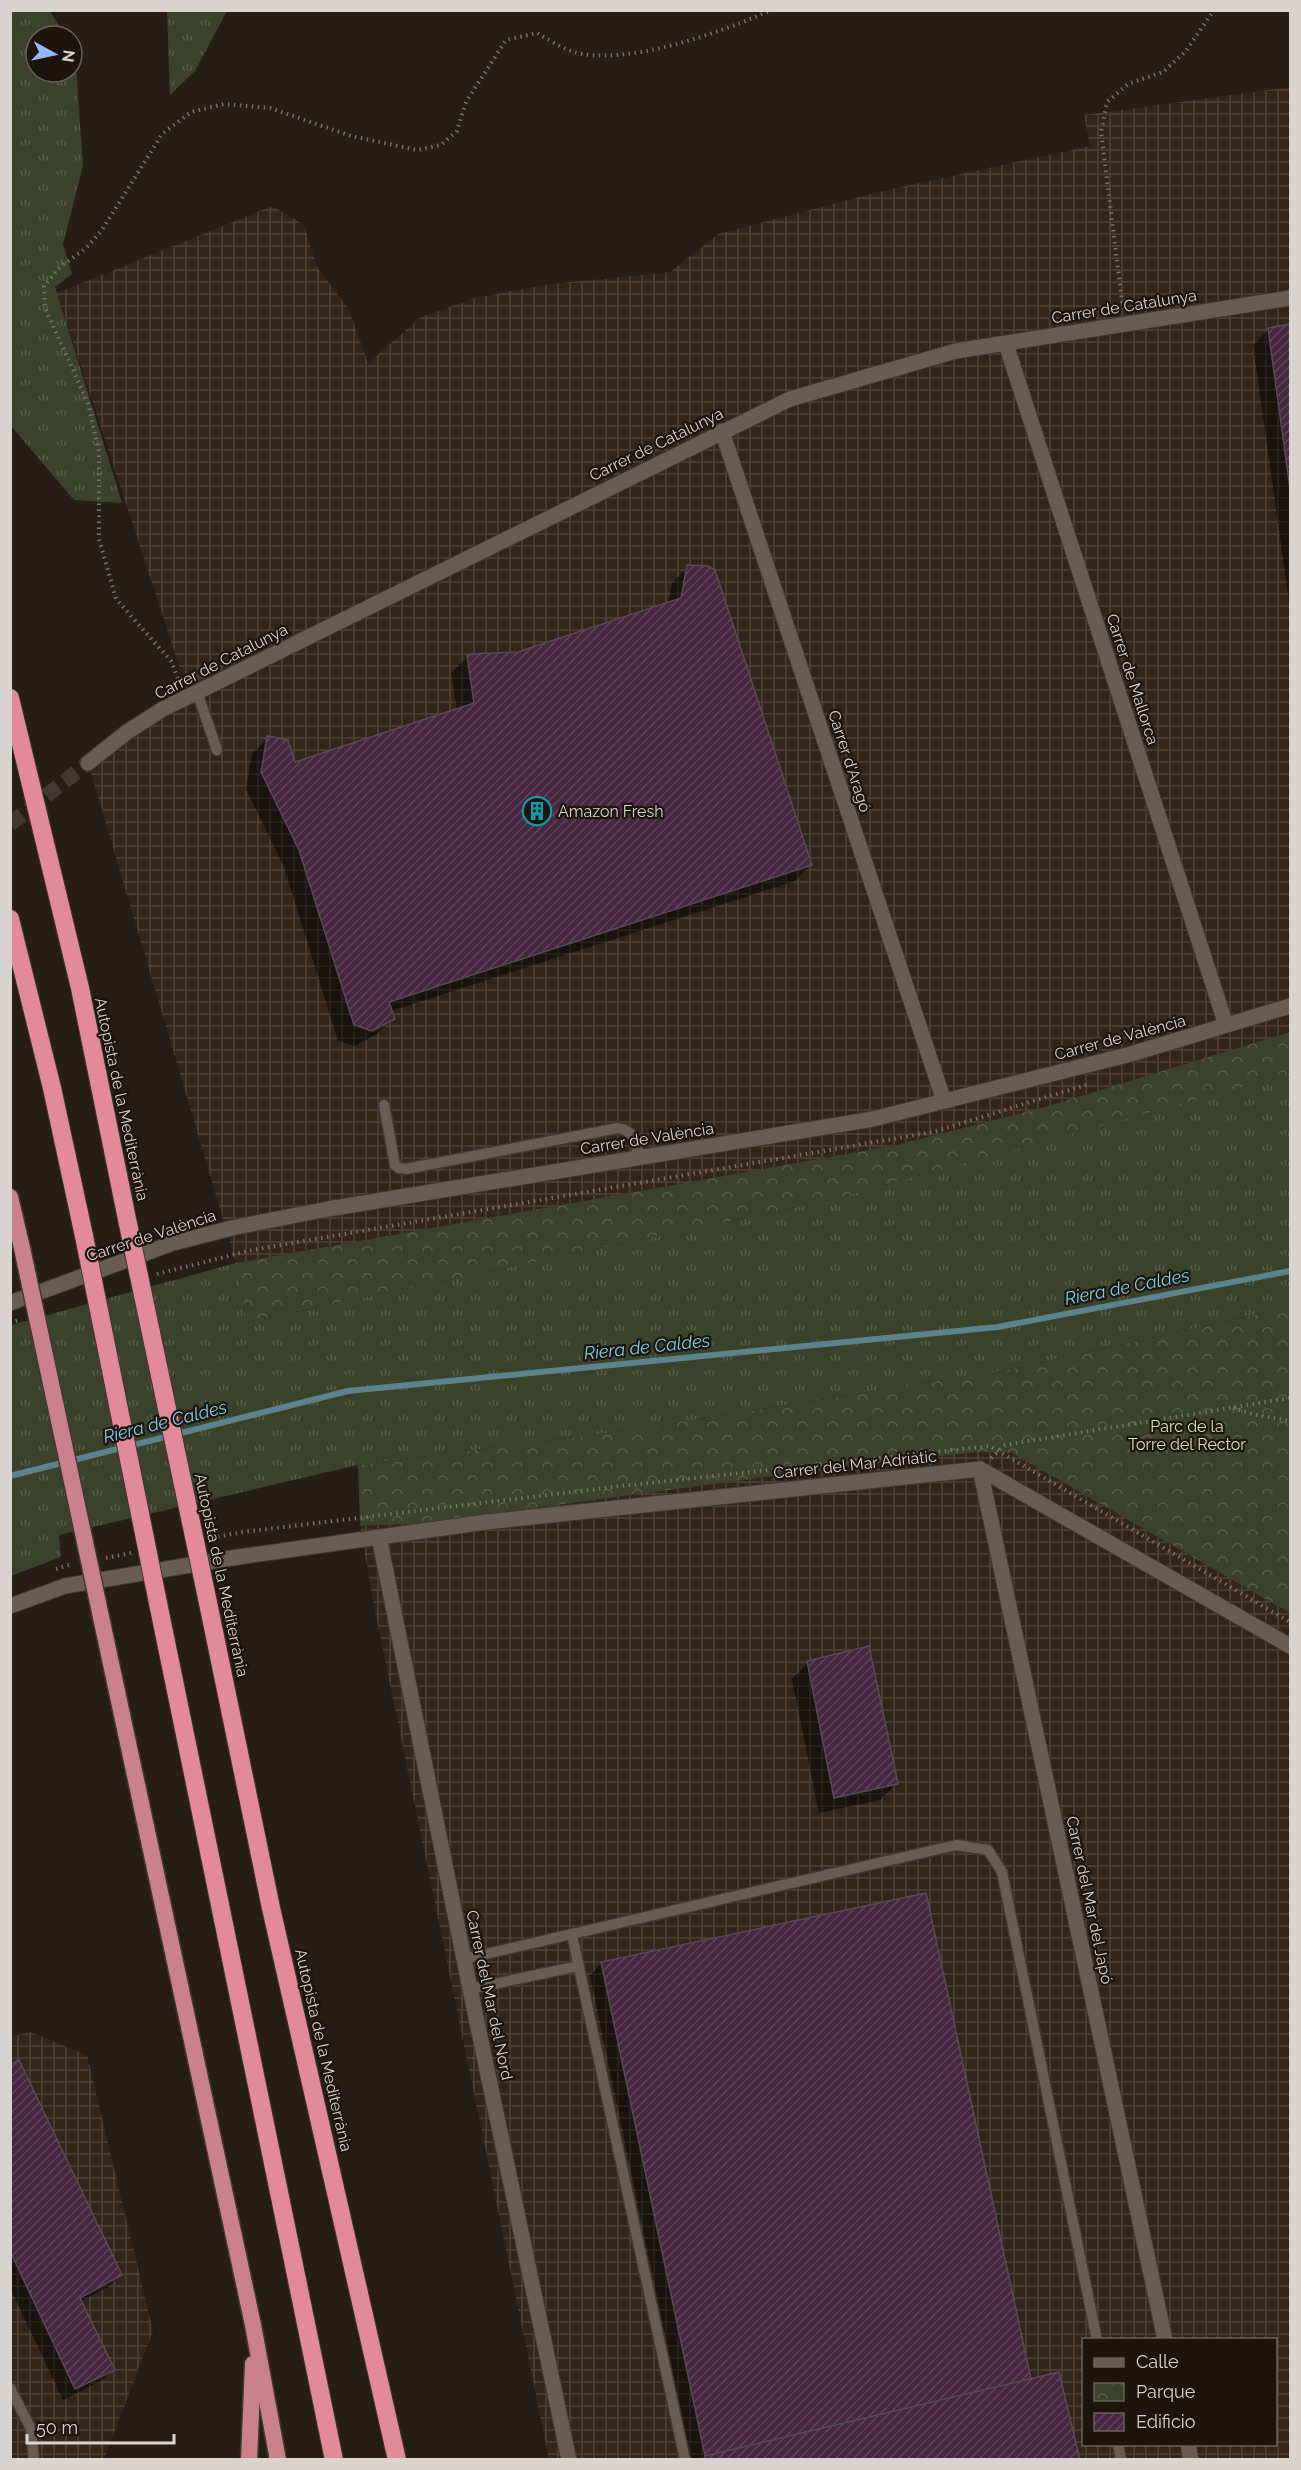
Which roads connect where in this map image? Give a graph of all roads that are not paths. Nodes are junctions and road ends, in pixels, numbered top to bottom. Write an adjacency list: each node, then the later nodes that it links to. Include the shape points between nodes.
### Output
1 (1290, 298): 2 (street, Carrer de Catalunya)
2 (1006, 344): 3 (street, Carrer de Catalunya, via 956,351 790,399); 10 (street, Carrer de Mallorca)
3 (722, 431): 4 (street, Carrer de Catalunya); 11 (street, Carrer d'Aragó)
4 (191, 695): 6 (lane); 7 (street, Carrer de Catalunya, via 127,732)
5 (10, 698): 27 (highway, Autopista de la Mediterrània, bridge, via 80,988 271,1908)
6 (217, 750)
7 (88, 763)
8 (10, 919): 32 (highway, bridge, via 84,1236)
9 (1290, 1006): 10 (street, Carrer de València)
10 (1226, 1025): 11 (street, Carrer de València, via 1131,1054)
11 (944, 1101): 13 (street, Carrer de València, via 873,1119)
12 (384, 1105): 13 (lane, via 395,1165 399,1168 618,1128 635,1137)
13 (639, 1158): 15 (street, Carrer de València, via 236,1227 173,1243)
14 (10, 1197): 24 (highway, bridge)
15 (10, 1303)
16 (980, 1469): 17 (street, Carrer del Mar Adriàtic, via 486,1522); 19 (street); 26 (street, Carrer del Mar del Japó)
17 (379, 1538): 18 (street, Carrer del Mar Adriàtic, via 66,1586); 21 (street, Carrer del Mar del Nord)
18 (10, 1606)
19 (1290, 1646)
20 (572, 1935): 21 (lane); 22 (lane); 25 (lane, via 956,1845 988,1850 1002,1872)
21 (464, 1959): 23 (street, Carrer del Mar del Nord)
22 (579, 1966): 23 (lane); 36 (lane)
23 (470, 1989): 35 (street, Carrer del Mar del Nord)
24 (253, 2325): 30 (highway); 31 (highway)
25 (1097, 2338)
26 (1165, 2338)
27 (376, 2364): 33 (highway, Autopista de la Mediterrània); 34 (highway)
28 (10, 2388): 29 (lane, via 31,2429)
29 (34, 2460)
30 (249, 2460)
31 (278, 2460)
32 (334, 2460)
33 (397, 2460)
34 (407, 2460)
35 (569, 2460)
36 (686, 2460)

